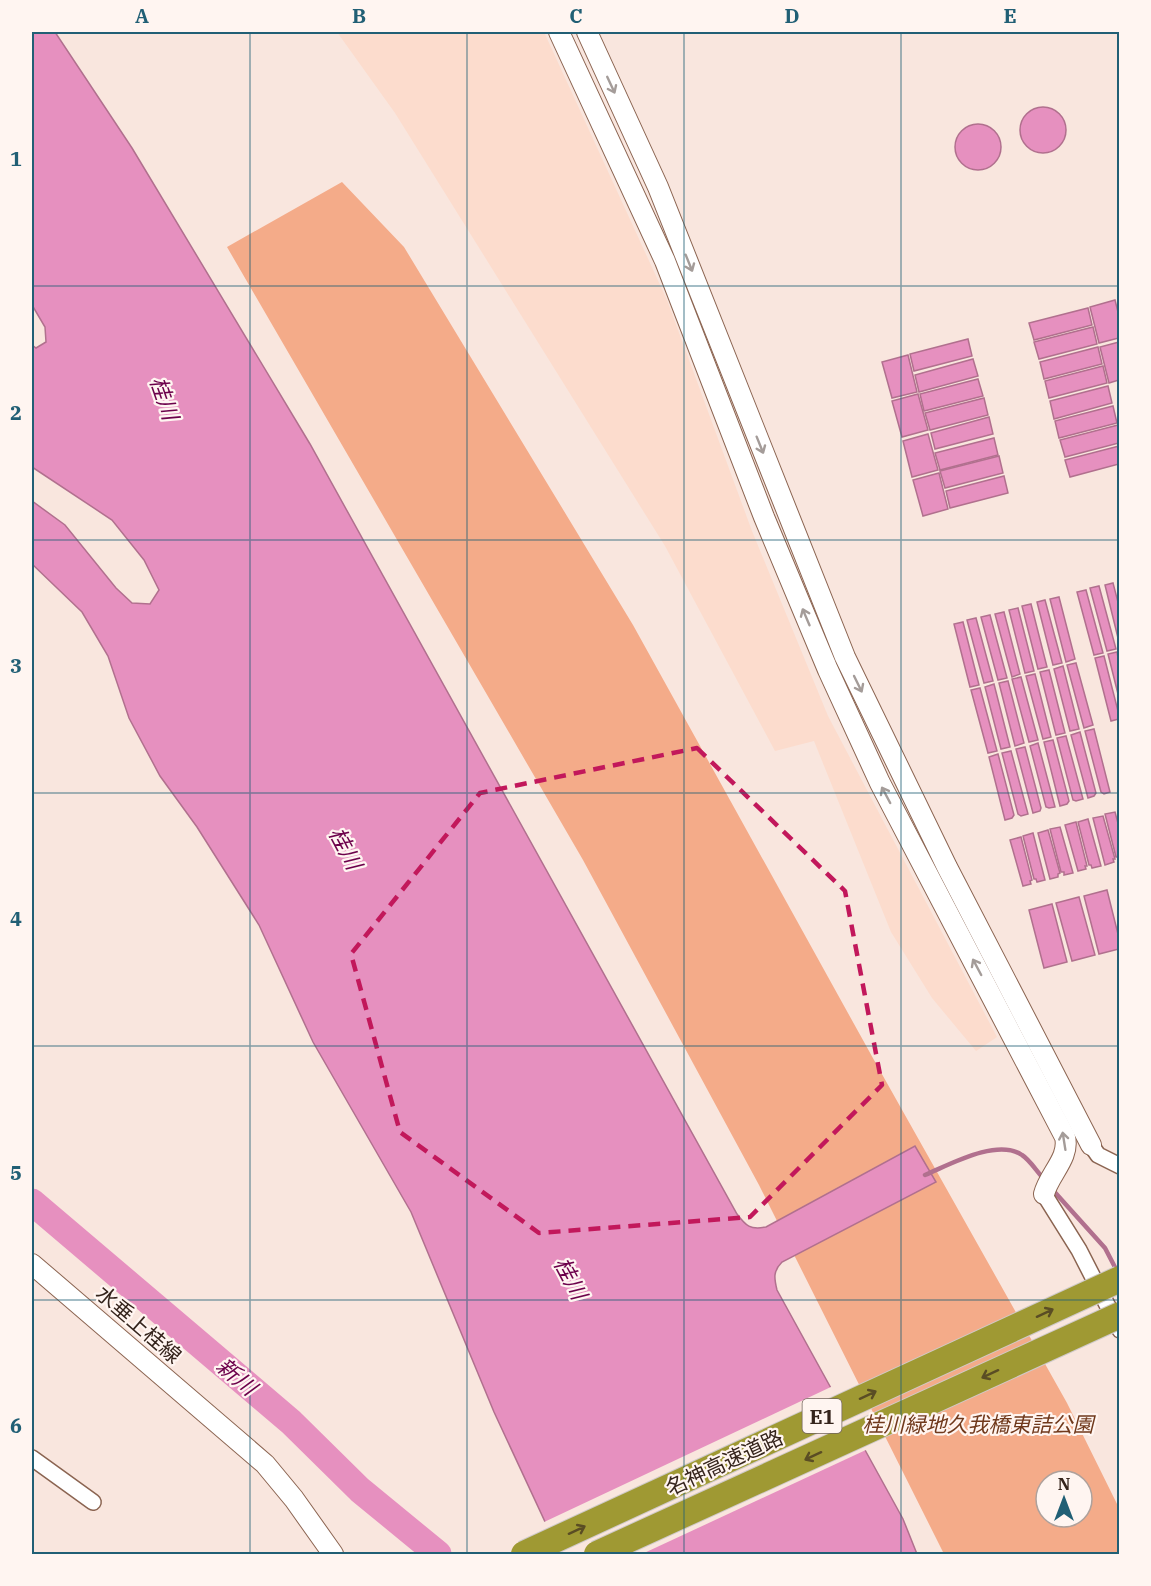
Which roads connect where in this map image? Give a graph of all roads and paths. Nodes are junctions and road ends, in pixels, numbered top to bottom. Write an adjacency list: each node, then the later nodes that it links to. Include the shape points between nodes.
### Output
1 (559, 32): 4 (street, via 664,261)
2 (586, 32): 3 (street, one-way to 3, via 658,187)
3 (785, 508): 4 (street); 5 (street, one-way to 5, via 845,657 947,867)
4 (764, 516): 7 (street, one-way to 4, via 1065,1152 1065,1137 880,783)
5 (1092, 1145): 6 (street, via 1098,1155)
6 (1119, 1166)
7 (1044, 1194): 11 (street, via 1079,1250)
8 (32, 1264): 14 (street, 水垂上桂線, via 265,1464)
9 (1119, 1279): 15 (highway, 名神高速道路 / E1, one-way to 9, bridge)
10 (1119, 1315): 16 (highway, 名神高速道路 / E1, one-way to 16, bridge)
11 (1119, 1330)
12 (32, 1458): 13 (street)
13 (93, 1502)
14 (333, 1554)
15 (524, 1554)
16 (597, 1554)

